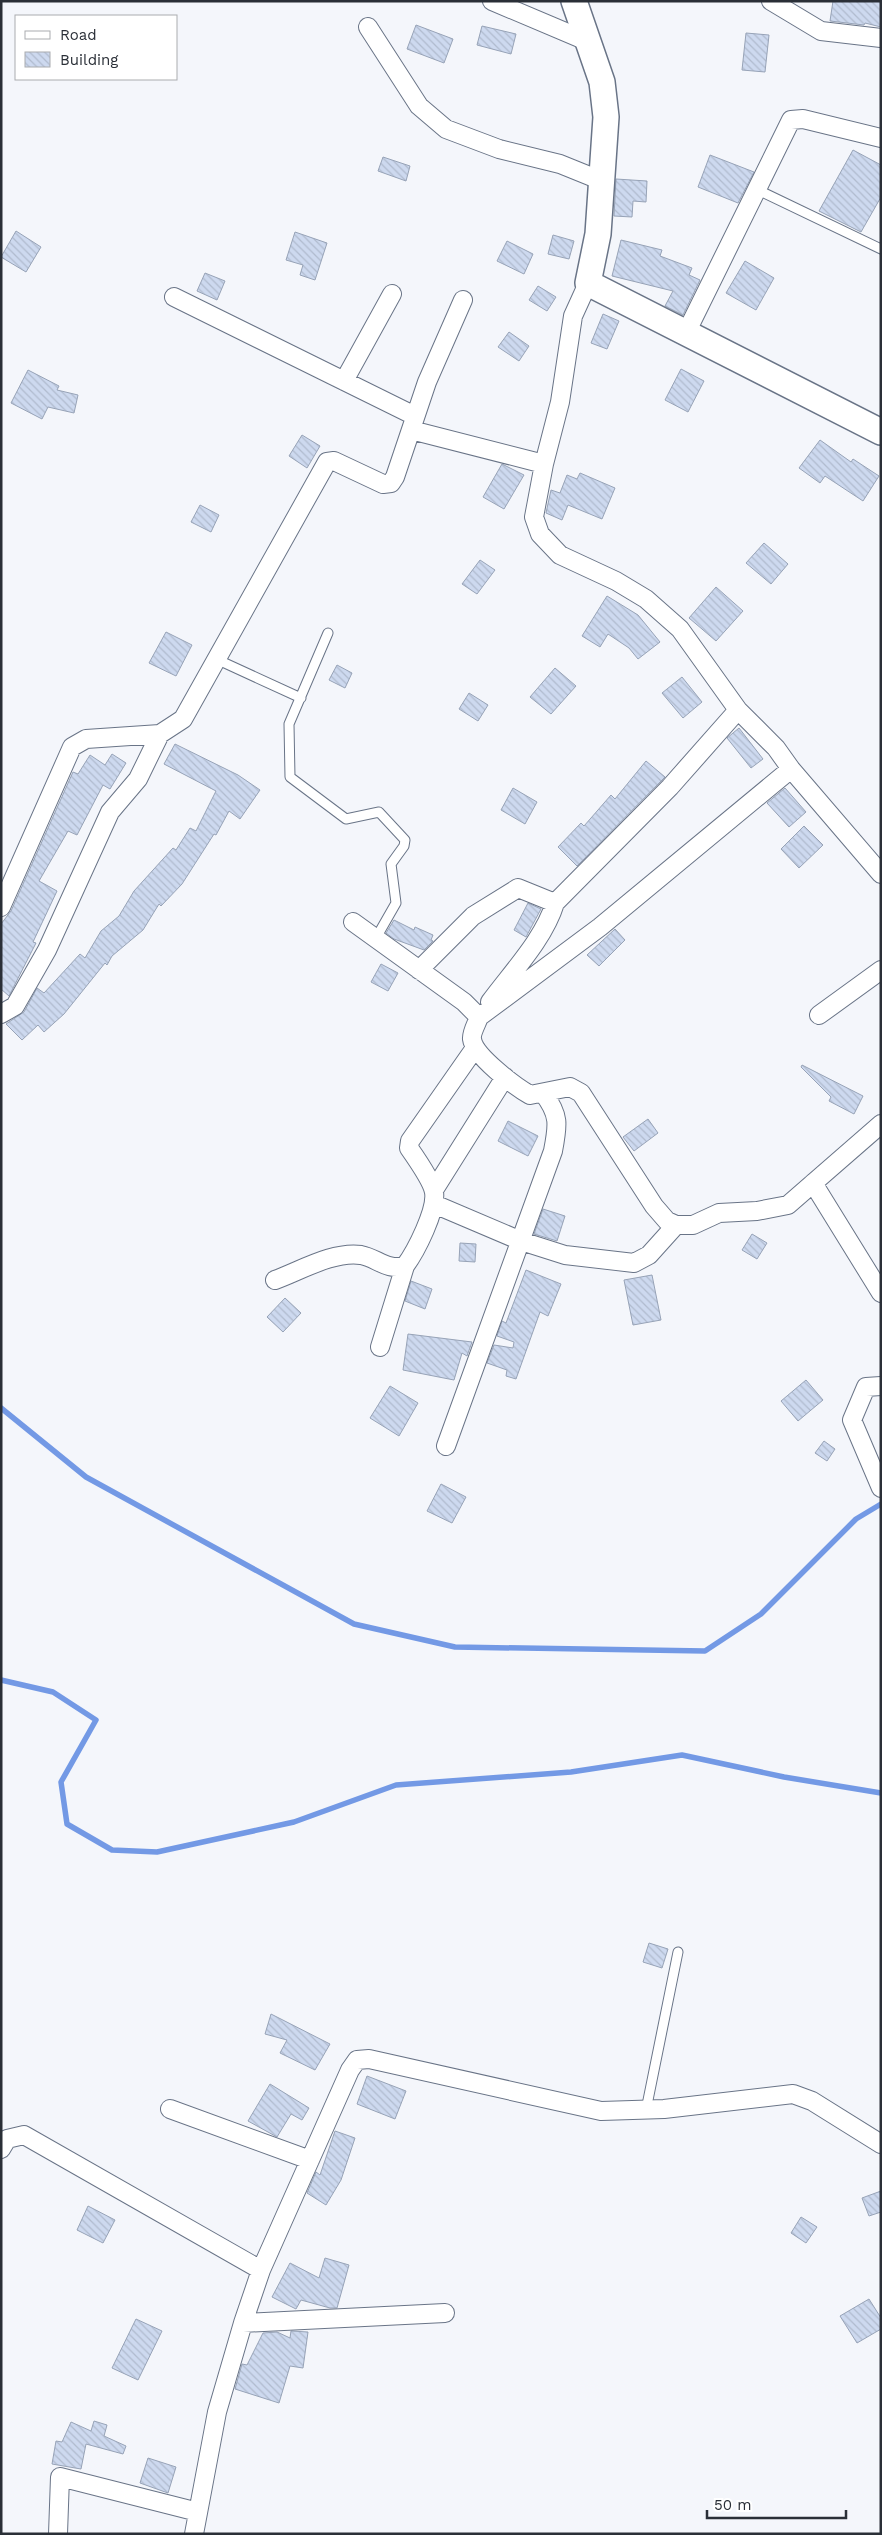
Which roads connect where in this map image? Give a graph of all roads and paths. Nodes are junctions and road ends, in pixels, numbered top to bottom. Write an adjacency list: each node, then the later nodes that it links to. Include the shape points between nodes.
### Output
1 (492, 1): 6 (street)
2 (574, 1): 6 (street)
3 (771, 1): 5 (street, via 821,32)
4 (368, 27): 8 (street, via 419,106 446,129 499,149 560,164)
5 (881, 38)
6 (588, 42): 8 (street, via 602,82 606,117)
7 (881, 138): 9 (street, via 803,119 790,120)
8 (602, 181): 11 (street, via 598,234)
9 (758, 190): 10 (lane); 15 (street)
10 (881, 249)
11 (588, 283): 15 (street); 19 (street, via 573,316 560,402)
12 (392, 294): 16 (street)
13 (174, 298): 16 (street)
14 (462, 300): 17 (street)
15 (686, 333): 18 (street)
16 (344, 381): 17 (street)
17 (413, 423): 19 (street); 21 (street, via 391,483 383,484 334,462 327,462)
18 (881, 432)
19 (544, 464): 23 (street, via 534,517 540,534 560,555 646,599 680,629)
20 (328, 632): 22 (lane)
21 (216, 659): 22 (lane); 24 (street, via 182,719)
22 (300, 698): 30 (lane, via 289,724 290,777 346,819 379,812 405,840 391,864 396,903)
23 (738, 710): 25 (street, via 776,748); 27 (street, via 670,787)
24 (160, 734): 28 (street, via 86,738 72,747); 33 (street, via 138,779 110,812 42,958 15,1006)
25 (791, 769): 26 (street); 35 (street, via 600,927)
26 (881, 874)
27 (555, 903): 31 (street, via 518,888 473,916); 35 (street, via 551,917)
28 (1, 907)
29 (353, 922): 30 (street)
30 (376, 938): 31 (street)
31 (419, 970): 35 (street, via 464,1002)
32 (881, 970): 34 (street)
33 (1, 1014)
34 (819, 1015)
35 (479, 1017): 36 (street, via 472,1038)
36 (475, 1048): 37 (street); 41 (street, via 410,1141 409,1148)
37 (505, 1077): 38 (street, via 530,1096); 41 (street)
38 (543, 1093): 42 (street, via 570,1087 581,1093 654,1206 667,1221); 43 (street, via 554,1106 558,1125 553,1152)
39 (881, 1124): 40 (street)
40 (813, 1184): 42 (street, via 788,1205 718,1212 693,1225); 46 (street)
41 (434, 1197): 43 (street); 44 (street, via 413,1254)
42 (676, 1225): 43 (street, via 649,1255 634,1263 565,1255)
43 (521, 1241): 49 (street)
44 (405, 1266): 45 (street, via 395,1269 361,1255 336,1257); 47 (street)
45 (275, 1280)
46 (881, 1293)
47 (380, 1346)
48 (881, 1386): 50 (street, via 866,1388 852,1420)
49 (446, 1446)
50 (881, 1488)
51 (678, 1952): 53 (lane)
52 (170, 2109): 56 (street)
53 (646, 2110): 54 (street, via 793,2094 812,2101); 56 (street, via 601,2111 369,2059 357,2060)
54 (881, 2144)
55 (1, 2149): 57 (street, via 7,2139 24,2135)
56 (310, 2160): 57 (street)
57 (261, 2270): 59 (street)
58 (445, 2313): 59 (street)
59 (243, 2323): 60 (street, via 217,2412)
60 (198, 2512): 61 (street, via 60,2477); 62 (street)
61 (58, 2534)
62 (194, 2534)

